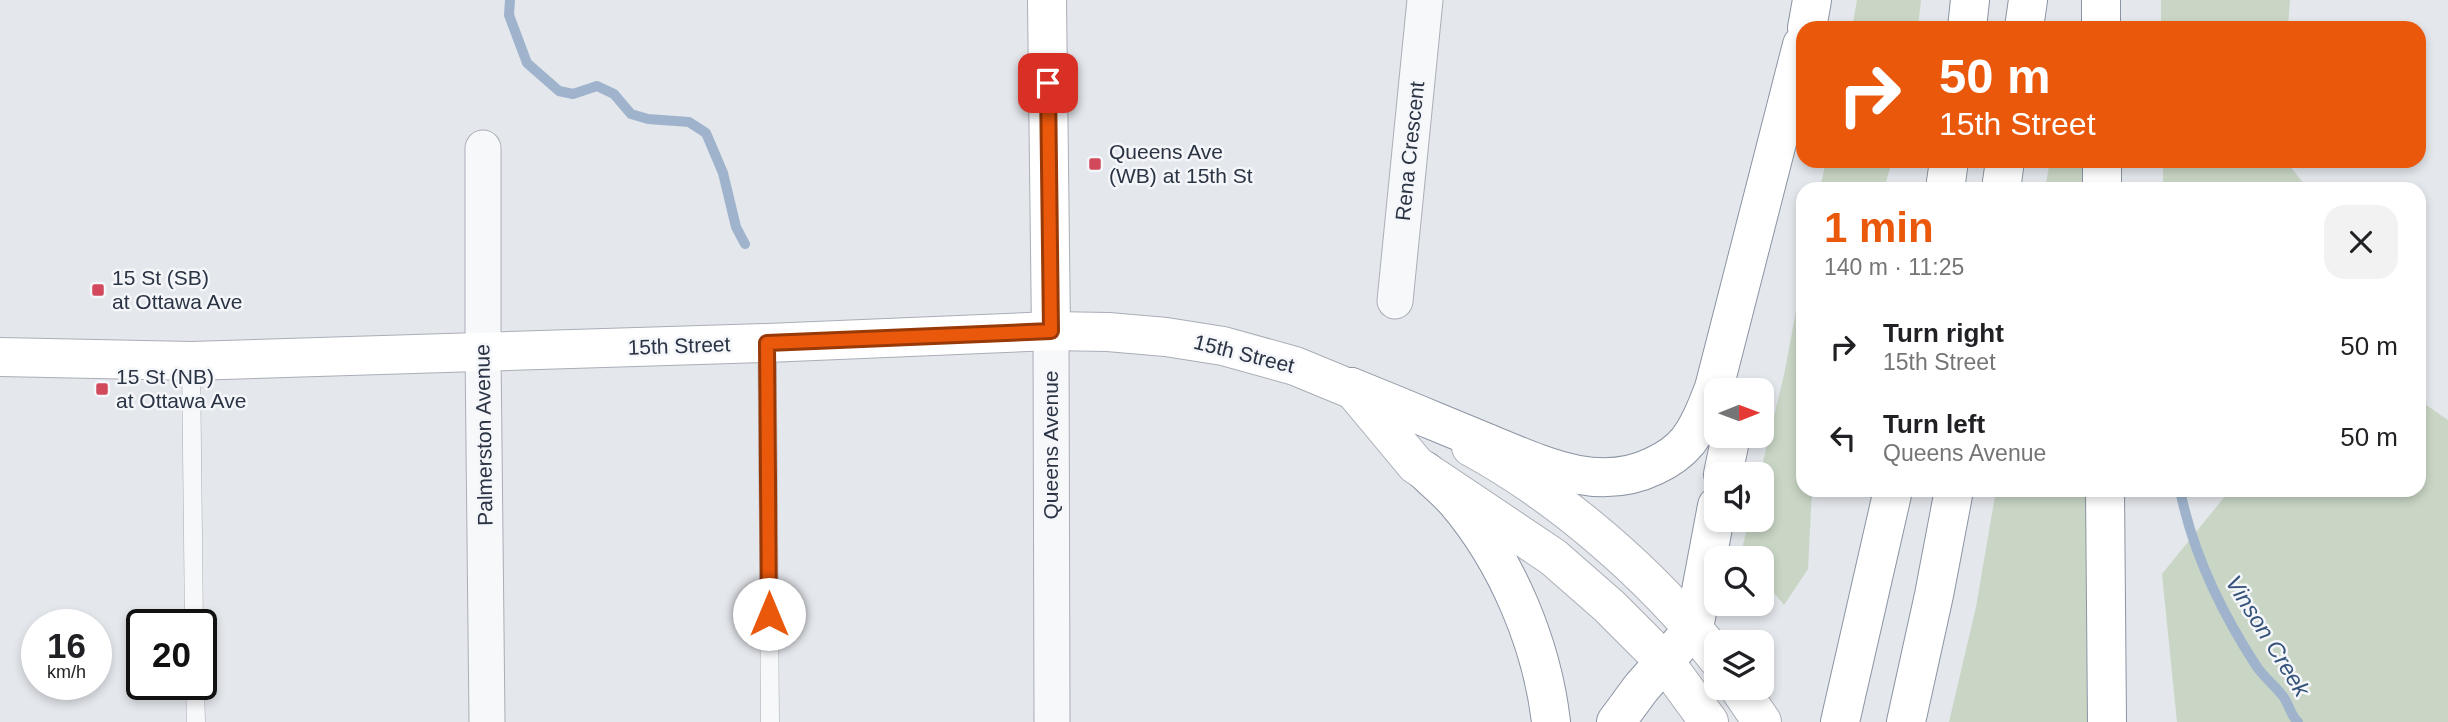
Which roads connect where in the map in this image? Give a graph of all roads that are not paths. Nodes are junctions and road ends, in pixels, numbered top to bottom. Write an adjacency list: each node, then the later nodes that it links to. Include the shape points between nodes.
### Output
1 (1046, 0): 15 (main road, Queens Avenue)
2 (1425, 0): 14 (street, Rena Crescent)
3 (1812, 0): 7 (main road)
4 (1970, 0): 8 (main road)
5 (2028, 0): 9 (main road)
6 (2101, 0): 10 (main road)
7 (1808, 21)
8 (1968, 21)
9 (2025, 21)
10 (2101, 21)
11 (1796, 68): 21 (main road, via 1714,388 1687,442 1668,460 1639,474 1608,479 1577,476)
12 (1796, 84): 20 (main road)
13 (483, 148): 17 (street, Palmerston Avenue)
14 (1395, 301)
15 (1051, 331): 16 (main road, 15th Street); 21 (main road, 15th Street, via 1131,334 1223,346); 36 (street, Queens Avenue)
16 (767, 343): 17 (main road, 15th Street); 35 (lane)
17 (482, 352): 19 (main road, 15th Street); 34 (street, Palmerston Avenue)
18 (0, 357): 19 (main road, 15th Street)
19 (191, 361): 27 (lane)
20 (1742, 378)
21 (1351, 387): 22 (main road, 15th Street); 28 (main road, 15th Street, via 1416,417 1535,488 1640,573)
22 (1424, 471): 30 (main road, 15th Street, via 1553,557); 37 (main road, via 1475,526 1509,583 1530,633)
23 (1891, 497): 41 (main road)
24 (1953, 497): 42 (main road)
25 (2105, 497): 43 (main road)
26 (1712, 532): 28 (main road)
27 (194, 609)
28 (1694, 628): 29 (main road, 15th Street); 30 (main road)
29 (1704, 641)
30 (1665, 662): 38 (main road); 39 (main road, 15th Street)
31 (195, 700): 33 (lane)
32 (1747, 700): 40 (main road)
33 (196, 722)
34 (487, 722)
35 (770, 722)
36 (1052, 722)
37 (1551, 722)
38 (1616, 722)
39 (1709, 722)
40 (1762, 722)
41 (1840, 722)
42 (1906, 722)
43 (2107, 722)

